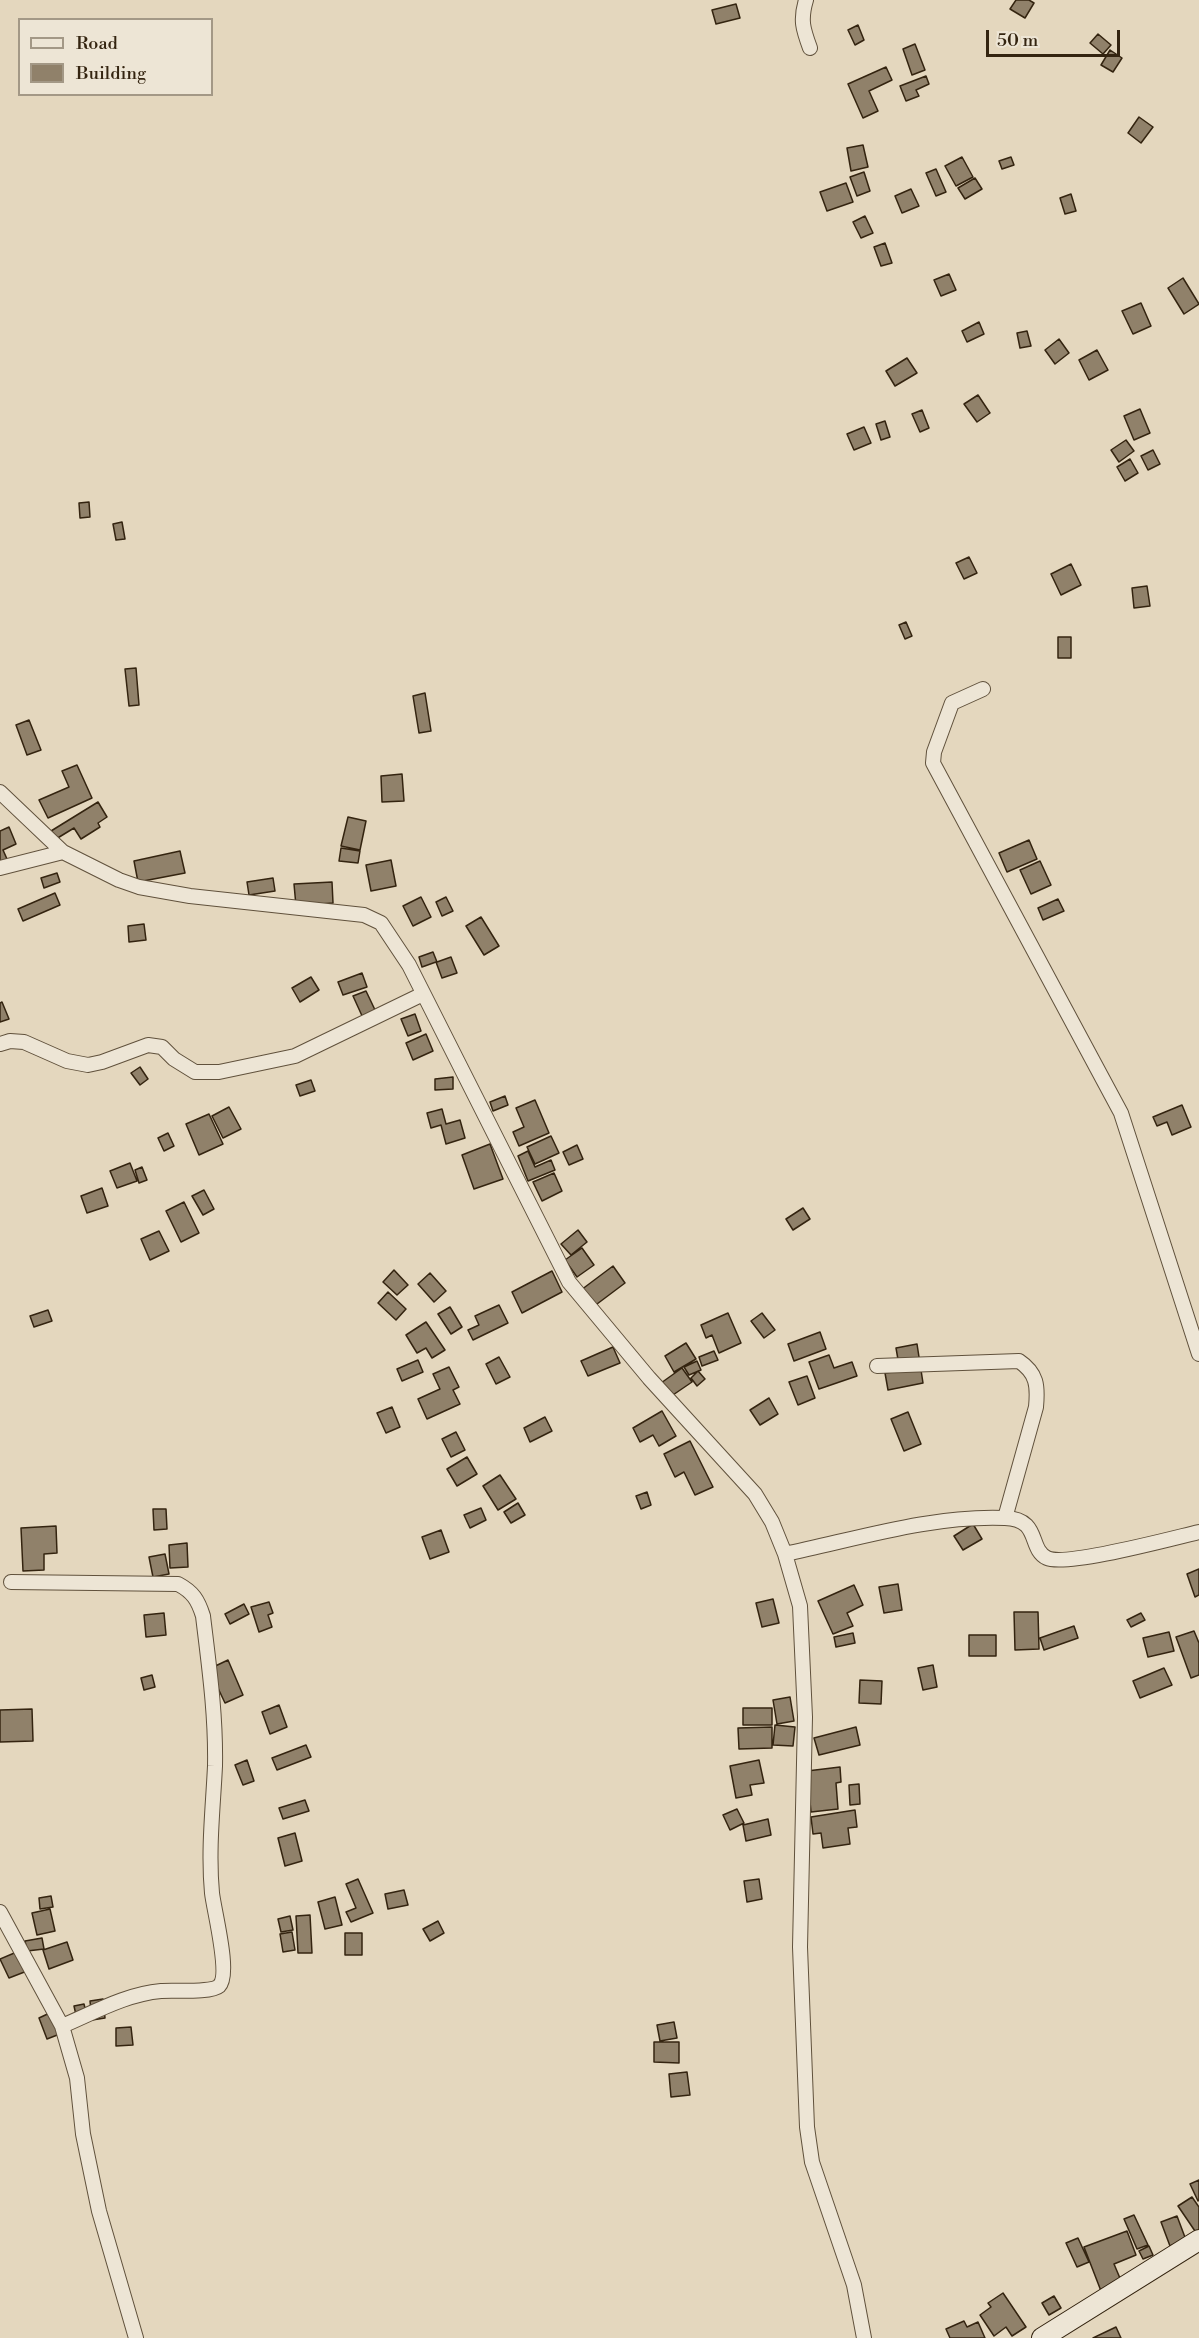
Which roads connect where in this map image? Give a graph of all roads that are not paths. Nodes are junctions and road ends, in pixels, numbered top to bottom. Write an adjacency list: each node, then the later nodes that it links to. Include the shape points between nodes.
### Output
1 (806, 0): 2 (street, via 801,15)
2 (810, 48)
3 (982, 688): 9 (street, via 952,703 933,763 1121,1113)
4 (0, 792): 5 (street)
5 (63, 852): 6 (street); 7 (street, via 139,887 364,915 381,923 392,937)
6 (0, 868)
7 (423, 994): 8 (street, via 295,1056 219,1072 195,1072 162,1047 148,1045 88,1065 67,1061 24,1042); 13 (street, via 569,1282 649,1378 755,1494)
8 (0, 1044)
9 (1199, 1354)
10 (877, 1366): 11 (street, via 1019,1361 1035,1376 1036,1407)
11 (1005, 1518): 12 (street, via 1024,1522 1041,1554 1055,1560 1107,1553); 13 (street, via 926,1524)
12 (1199, 1532)
13 (785, 1554): 19 (street, via 800,1606 805,1717 800,1947 807,2127 812,2162 854,2285)
14 (11, 1582): 16 (street, via 178,1584 191,1591 203,1616 215,1712 209,1846 224,1979 213,1990 138,1996)
15 (0, 1912): 16 (street)
16 (62, 2026): 18 (street, via 77,2078 83,2134 99,2211)
17 (1199, 2240): 20 (street)
18 (136, 2338)
19 (864, 2338)
20 (1042, 2338)

